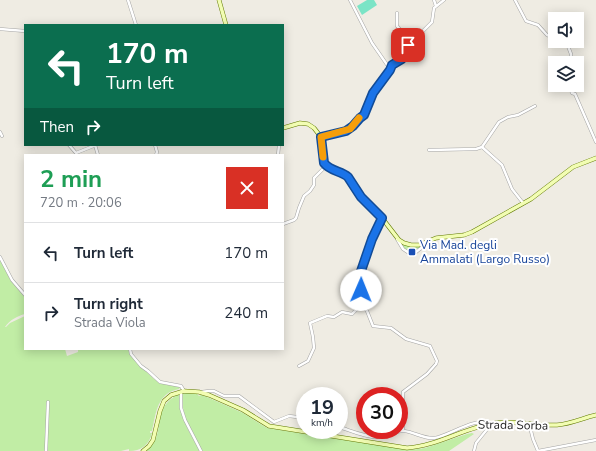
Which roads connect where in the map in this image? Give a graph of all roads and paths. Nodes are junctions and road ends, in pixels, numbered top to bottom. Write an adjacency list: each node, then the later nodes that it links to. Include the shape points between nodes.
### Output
1 (128, 0): 9 (street)
2 (219, 0): 10 (street)
3 (350, 0): 15 (street, via 372,43)
4 (434, 0): 7 (street)
5 (444, 0): 7 (street)
6 (515, 0): 13 (street, via 526,21 538,25)
7 (436, 6): 14 (street, via 432,22)
8 (397, 14): 14 (street, via 397,26 404,34)
9 (136, 24)
10 (226, 24)
11 (0, 29): 12 (street)
12 (24, 31)
13 (548, 36)
14 (408, 45): 15 (street, via 402,59 392,65)
15 (390, 70): 21 (street, via 373,93 364,115 353,126 346,131)
16 (572, 92): 22 (street)
17 (535, 106): 24 (street, via 518,115 502,119)
18 (284, 128): 21 (street, via 300,123 308,124)
19 (0, 132): 20 (street)
20 (2, 136)
21 (321, 137): 28 (street, via 323,161)
22 (596, 142)
23 (94, 146): 26 (street)
24 (482, 147): 25 (street, via 469,150); 29 (street, via 502,165 512,190)
25 (429, 150)
26 (75, 154)
27 (596, 158): 29 (street, via 573,167)
28 (326, 166): 30 (street, via 345,174 361,197); 31 (street, via 314,178 314,185 304,196 296,218)
29 (523, 204): 33 (street, via 469,233)
30 (382, 218): 32 (street); 36 (street, via 359,278)
31 (284, 224)
32 (393, 233): 33 (street, via 404,243 411,245); 33 (street, via 403,249 409,253 419,250)
33 (431, 240)
34 (0, 257): 35 (street, via 12,280)
35 (24, 294)
36 (362, 304): 38 (street, via 352,314 342,312 310,323 314,348 308,361); 39 (street, via 373,326 390,328 406,339 431,347 436,364)
37 (130, 350): 40 (street, via 141,366 160,382 181,386)
38 (299, 366)
39 (408, 388)
40 (182, 391): 41 (street); 50 (street, via 169,396 162,403 153,440); 51 (street, via 181,408 184,420)
41 (199, 392): 44 (street, via 239,396 274,422); 46 (street, via 243,410 269,426 397,447 424,446)
42 (48, 402): 49 (street)
43 (596, 415): 45 (street, Strada Sorba, via 556,425)
44 (296, 416)
45 (529, 423): 46 (street, Strada Sorba); 53 (street)
46 (490, 424): 47 (street, Strada Sorba, via 476,423 434,438); 52 (street)
47 (408, 432)
48 (596, 440): 53 (street)
49 (46, 451)
50 (142, 451)
51 (201, 451)
52 (474, 451)
53 (538, 451)

